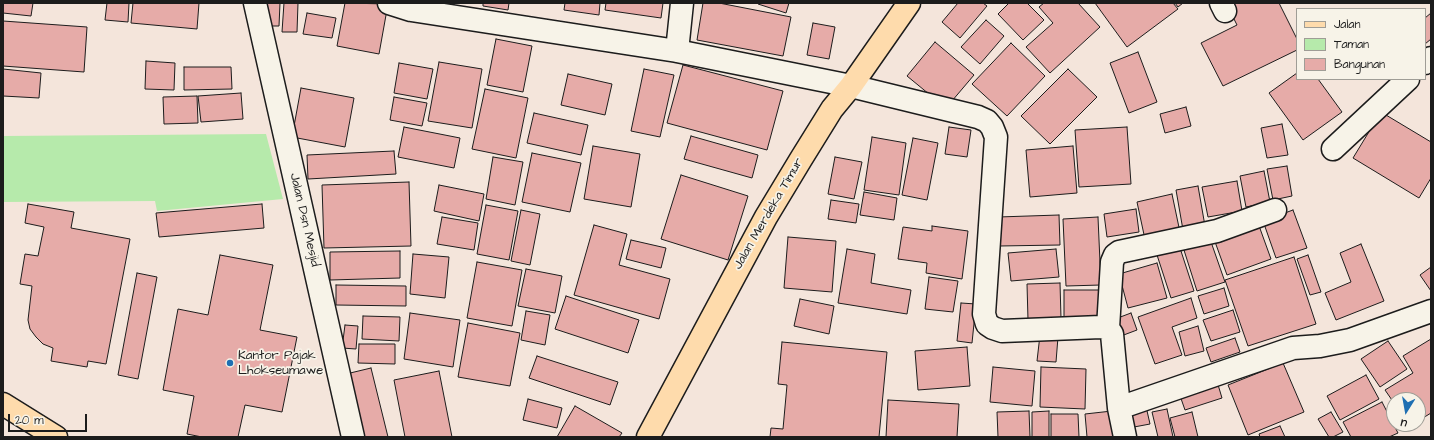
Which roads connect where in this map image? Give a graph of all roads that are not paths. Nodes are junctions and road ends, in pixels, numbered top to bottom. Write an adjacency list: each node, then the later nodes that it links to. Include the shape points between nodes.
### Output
1 (255, 3): 16 (street, Jalan Dsn Mesjid)
2 (389, 3): 5 (street)
3 (682, 3): 6 (street)
4 (909, 3): 8 (main road, Jalan Merdeka Timur)
5 (411, 6): 6 (street)
6 (677, 51): 8 (street)
7 (1407, 80): 9 (street)
8 (851, 86): 12 (street, via 978,117 987,121 992,128 996,137 984,314 987,324 1002,331); 17 (main road, Jalan Merdeka Timur, via 832,109 766,217)
9 (1333, 149)
10 (1275, 210): 12 (street, via 1217,231 1119,252 1112,262)
11 (1431, 311): 14 (street, via 1350,340 1293,348)
12 (1108, 328): 14 (street, via 1112,334)
13 (3, 404): 15 (main road)
14 (1119, 408): 18 (street)
15 (56, 437)
16 (353, 437)
17 (648, 437)
18 (1126, 437)

